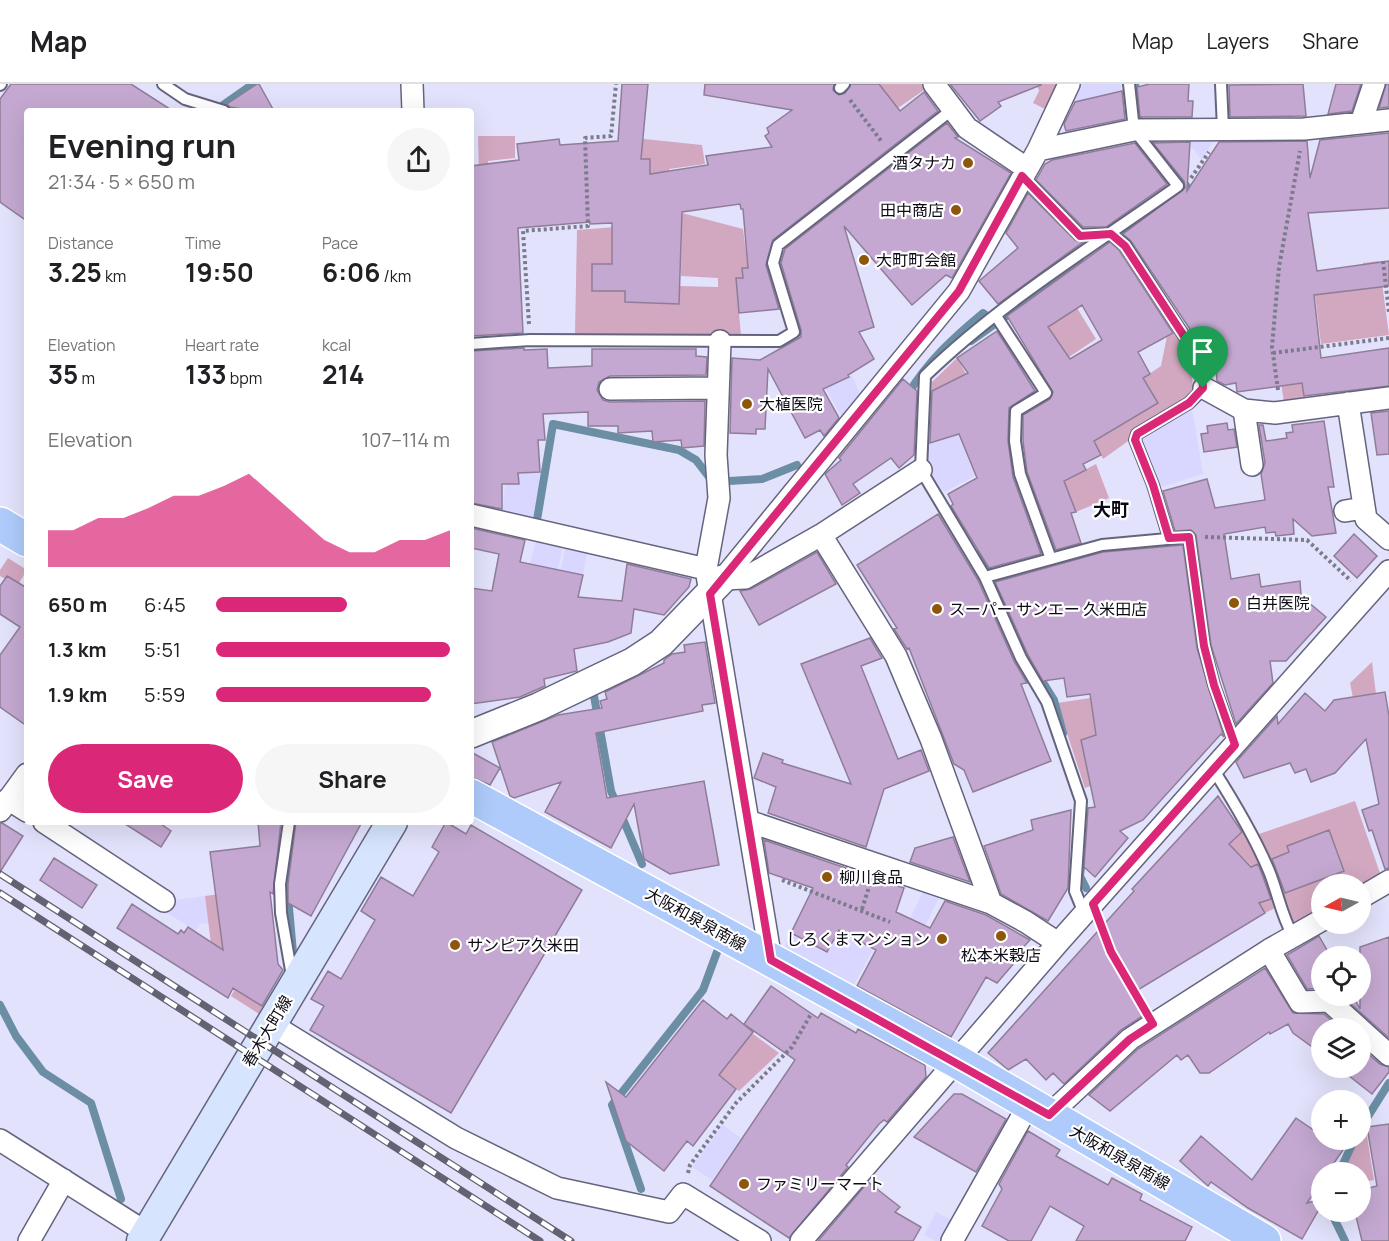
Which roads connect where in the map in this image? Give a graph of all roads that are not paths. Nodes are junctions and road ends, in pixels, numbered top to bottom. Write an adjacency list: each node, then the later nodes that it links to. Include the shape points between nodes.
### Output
1 (163, 84): 8 (lane, via 185,99)
2 (412, 84): 9 (street)
3 (934, 84): 10 (street)
4 (1070, 84): 15 (street)
5 (1130, 84): 14 (lane)
6 (1221, 84): 13 (lane)
7 (1374, 84): 12 (street)
8 (214, 108)
9 (413, 108)
10 (952, 109): 16 (street, via 967,128); 19 (lane, via 778,245 773,263 794,332 779,341)
11 (1389, 120): 12 (street)
12 (1361, 123): 13 (street, via 1304,129)
13 (1223, 129): 14 (street)
14 (1139, 130): 15 (street); 17 (lane, via 1178,186)
15 (1038, 150): 16 (street)
16 (1024, 172): 17 (lane, via 1080,236); 38 (street, via 959,291)
17 (1111, 234): 18 (lane); 22 (lane, via 1125,246 1201,362)
18 (995, 320): 28 (lane, via 957,345 925,376); 35 (lane, via 1046,393 1016,411 1015,441 1020,474)
19 (720, 341): 20 (lane, via 530,339); 21 (street)
20 (474, 344)
21 (718, 388): 23 (street); 38 (street)
22 (1203, 388): 26 (street); 33 (lane, via 1189,403 1137,434 1135,440)
23 (610, 389)
24 (1389, 398): 25 (street)
25 (1348, 404): 26 (street, via 1275,413); 34 (street, via 1355,510)
26 (1244, 410): 27 (street)
27 (1252, 465)
28 (921, 470): 31 (street); 37 (lane)
29 (474, 516): 38 (street)
30 (0, 524): 32 (main road)
31 (821, 535): 38 (street, via 745,578); 53 (street, via 896,656)
32 (24, 538)
33 (1169, 538): 35 (lane, via 1102,545); 40 (lane, via 1189,537 1204,646)
34 (1389, 539)
35 (1051, 559): 37 (lane)
36 (1389, 572): 40 (street)
37 (990, 576): 54 (lane, via 1021,658 1047,702 1080,801 1075,891)
38 (713, 581): 39 (street, via 661,643 632,662); 46 (street)
39 (474, 733)
40 (1235, 745): 41 (street)
41 (1213, 769): 54 (street); 56 (lane, via 1258,846 1278,894 1282,917)
42 (24, 778): 44 (street)
43 (474, 798): 59 (main road, 大阪和泉泉南線)
44 (3, 805): 45 (street)
45 (24, 810)
46 (748, 821): 53 (street); 59 (street)
47 (289, 825): 60 (lane, via 280,884)
48 (390, 825): 60 (main road, 春木大町線)
49 (50, 833): 52 (street, via 126,888)
50 (1389, 881): 51 (street)
51 (1371, 892)
52 (164, 901)
53 (991, 903): 57 (street)
54 (1089, 909): 57 (street)
55 (1311, 926): 56 (street)
56 (1293, 936): 58 (street)
57 (1058, 943): 65 (street)
58 (1269, 950): 61 (street, via 1300,1002 1329,1001); 66 (street, via 1130,1039)
59 (771, 960): 65 (main road, 大阪和泉泉南線)
60 (294, 986): 62 (main road, 春木大町線)
61 (1348, 1018)
62 (271, 1024): 69 (main road, 春木大町線); 71 (street, via 456,1138 557,1188 669,1212 683,1194)
63 (1371, 1039): 64 (street)
64 (1389, 1055)
65 (958, 1062): 66 (main road, 大阪和泉泉南線); 72 (street)
66 (1039, 1109): 73 (street); 74 (main road, 大阪和泉泉南線)
67 (0, 1140): 68 (street)
68 (64, 1180): 69 (street); 70 (street)
69 (150, 1238)
70 (29, 1241)
71 (760, 1241)
72 (801, 1241)
73 (952, 1241)
74 (1264, 1241)

